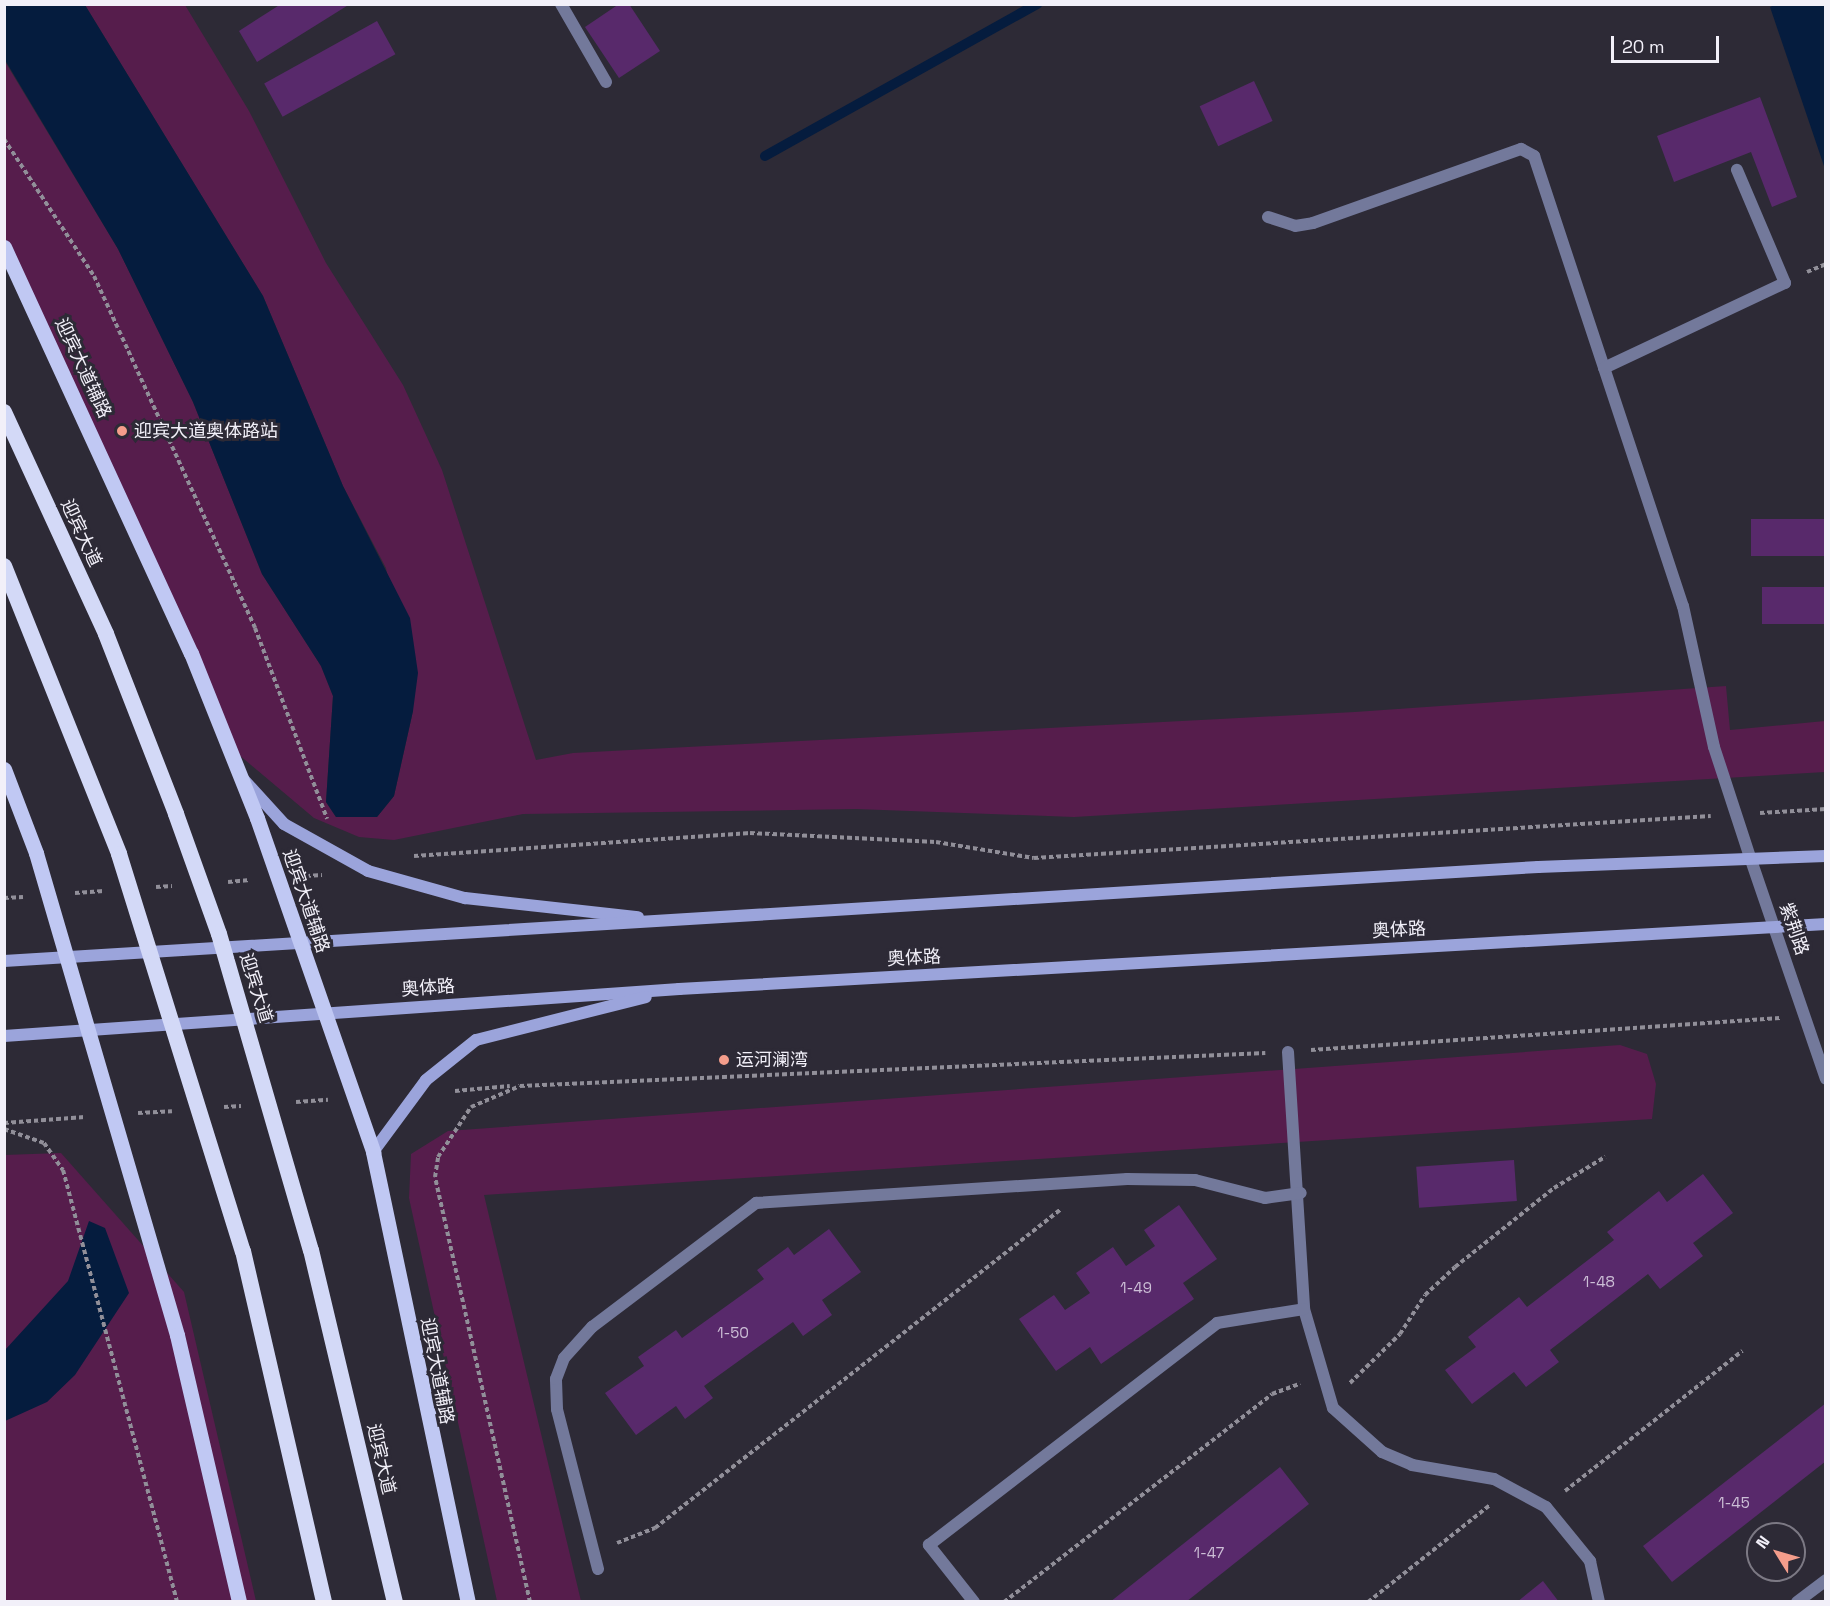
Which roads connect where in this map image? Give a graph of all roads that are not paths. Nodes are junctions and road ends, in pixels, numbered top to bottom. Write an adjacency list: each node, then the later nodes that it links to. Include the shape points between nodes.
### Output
1 (561, 4): 2 (street)
2 (606, 81)
3 (1737, 170): 6 (street, via 1785,283)
4 (1268, 216): 6 (street, 紫荆路, via 1295,226 1312,223 1521,149 1534,156)
5 (4, 247): 10 (main road, 迎宾大道辅路, via 124,501)
6 (1604, 368): 12 (street, 紫荆路, via 1683,606 1714,747)
7 (4, 412): 32 (highway, 迎宾大道, bridge, via 106,633 219,934 311,1250)
8 (4, 566): 31 (highway, bridge, via 119,854 243,1251)
9 (4, 770): 17 (main road)
10 (239, 775): 13 (main road, via 284,824 368,871 465,898); 16 (main road, 迎宾大道辅路)
11 (1826, 856): 12 (main road)
12 (1751, 860): 13 (main road, via 1538,867); 15 (street, 紫荆路)
13 (672, 920): 16 (main road)
14 (1826, 924): 15 (main road, 奥体路)
15 (1774, 927): 19 (main road, 奥体路); 24 (street, 紫荆路)
16 (300, 944): 17 (main road); 20 (main road, 迎宾大道辅路)
17 (67, 958): 18 (main road); 21 (main road)
18 (4, 962)
19 (679, 989): 20 (main road, 奥体路); 25 (main road, via 476,1040 426,1080)
20 (325, 1013): 21 (main road, 奥体路); 25 (main road, 迎宾大道辅路)
21 (87, 1029): 22 (main road, 奥体路); 30 (main road, via 177,1335)
22 (4, 1036)
23 (1288, 1052): 26 (street)
24 (1826, 1079)
25 (373, 1152): 33 (main road, 迎宾大道辅路)
26 (1301, 1193): 27 (street); 28 (street, via 1265,1198 1195,1180 1097,1180 756,1203 592,1327 564,1358 556,1379 557,1409)
27 (1304, 1309): 34 (street, via 1217,1323 928,1545); 35 (street, via 1330,1401 1382,1452 1412,1465 1512,1487 1546,1507 1590,1561)
28 (598, 1569)
29 (1826, 1580): 36 (street)
30 (239, 1602)
31 (324, 1602)
32 (395, 1602)
33 (468, 1602)
34 (974, 1602)
35 (1599, 1602)
36 (1797, 1602)

